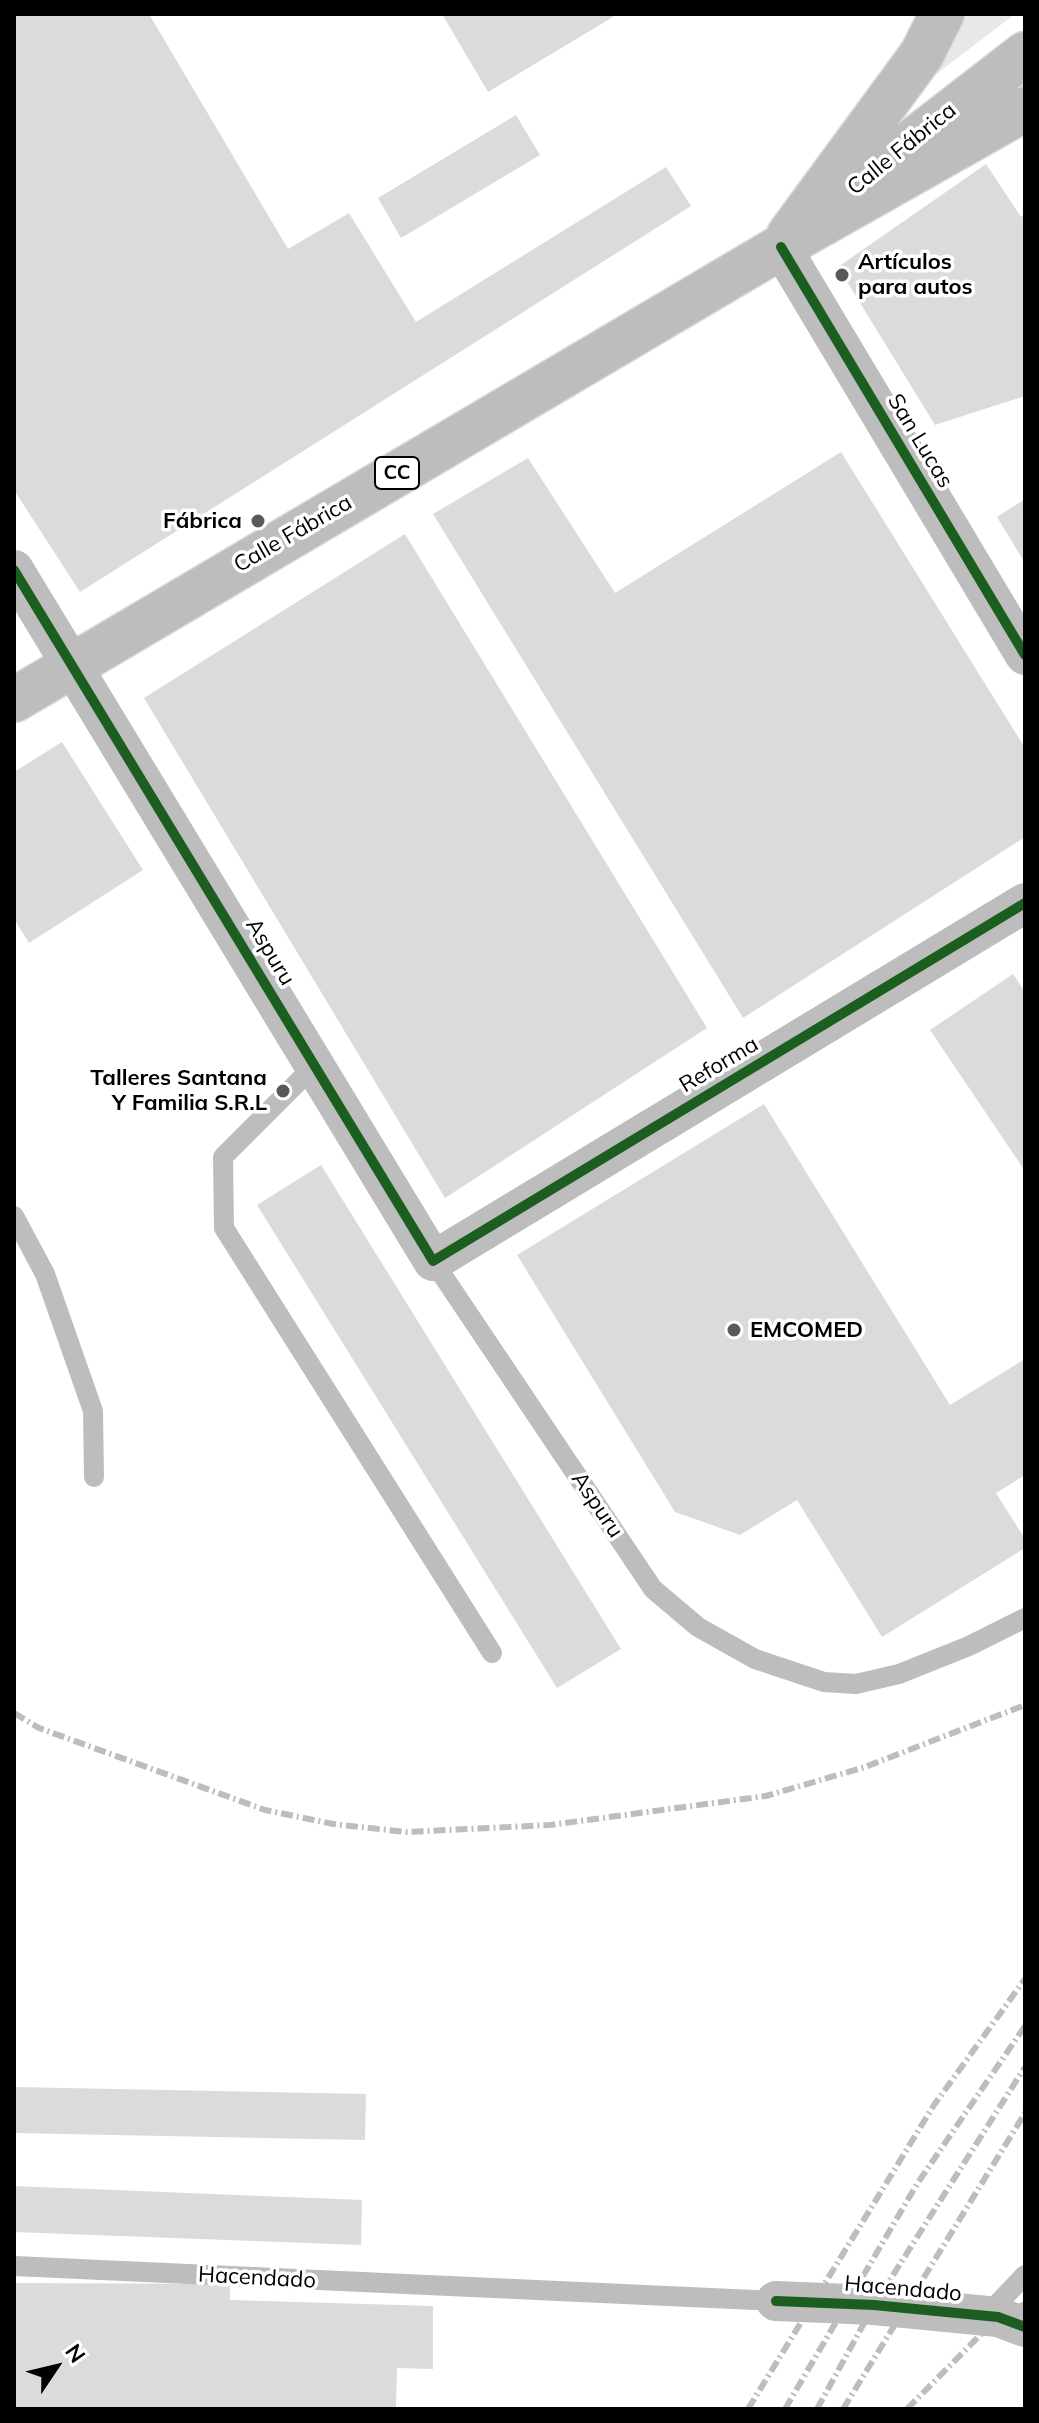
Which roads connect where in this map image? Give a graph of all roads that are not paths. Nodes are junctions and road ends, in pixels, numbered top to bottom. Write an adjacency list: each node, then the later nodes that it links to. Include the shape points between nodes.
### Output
1 (942, 14): 4 (main road, via 922,54)
2 (1025, 54): 4 (main road, Calle Fábrica / CC)
3 (1025, 109): 4 (main road, Calle Fábrica / CC)
4 (781, 247): 6 (street, San Lucas); 7 (main road, Calle Fábrica / CC)
5 (14, 570): 7 (street, Aspuru)
6 (1025, 655)
7 (72, 663): 8 (main road, Calle Fábrica / CC); 10 (street, Aspuru)
8 (14, 700)
9 (1025, 903): 12 (street, Reforma)
10 (315, 1065): 12 (street, Aspuru); 15 (lane, via 223,1157 224,1228)
11 (14, 1216): 13 (lane, via 45,1274 93,1411)
12 (433, 1261): 14 (lane, Aspuru, via 653,1589 698,1627 755,1659 824,1682 856,1684 899,1674)
13 (94, 1477)
14 (1025, 1618)
15 (492, 1653)
16 (14, 2266): 18 (lane, Hacendado)
17 (1025, 2275): 19 (lane)
18 (776, 2301): 19 (street, Hacendado, via 850,2302)
19 (986, 2316): 20 (street, Hacendado)
20 (1025, 2327)

